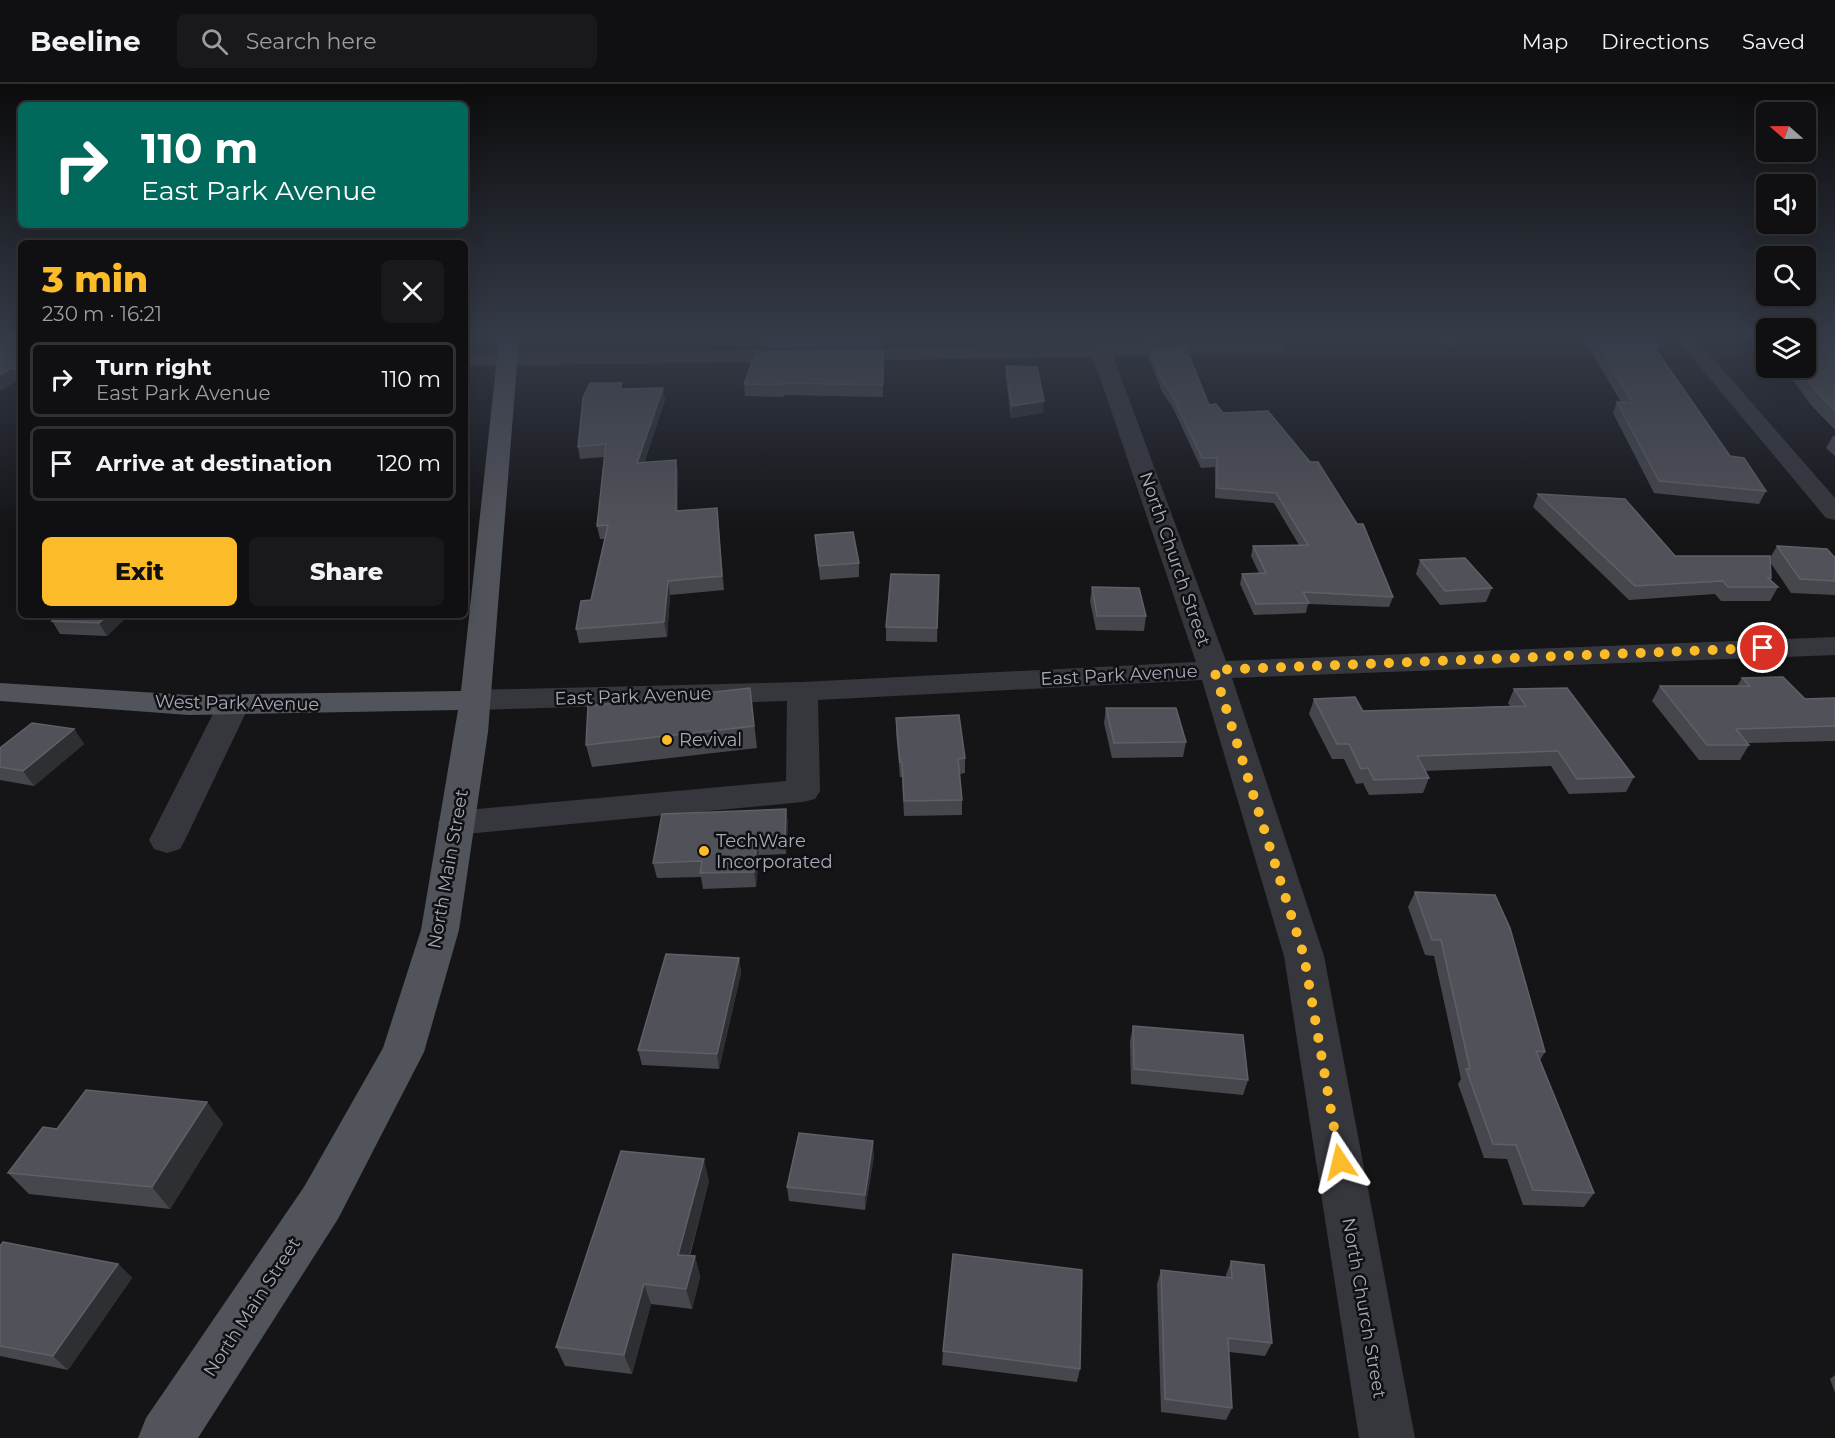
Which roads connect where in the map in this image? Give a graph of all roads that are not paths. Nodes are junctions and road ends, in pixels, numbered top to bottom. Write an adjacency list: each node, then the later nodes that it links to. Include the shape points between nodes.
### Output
1 (502, 402): 9 (main road, North Main Street)
2 (1119, 402): 6 (street, North Church Street)
3 (1740, 402): 4 (street)
4 (1835, 513)
5 (1835, 646): 6 (street, East Park Avenue)
6 (1214, 670): 7 (street, East Park Avenue); 14 (street, North Church Street, via 1304,956)
7 (801, 691): 9 (street, East Park Avenue); 11 (street, via 803,791)
8 (0, 692): 10 (main road, West Park Avenue)
9 (474, 700): 10 (main road, West Park Avenue); 11 (main road, North Main Street)
10 (234, 705): 12 (street)
11 (456, 823): 13 (main road, North Main Street, via 440,930 404,1052 321,1203)
12 (167, 840)
13 (166, 1438)
14 (1387, 1438)

